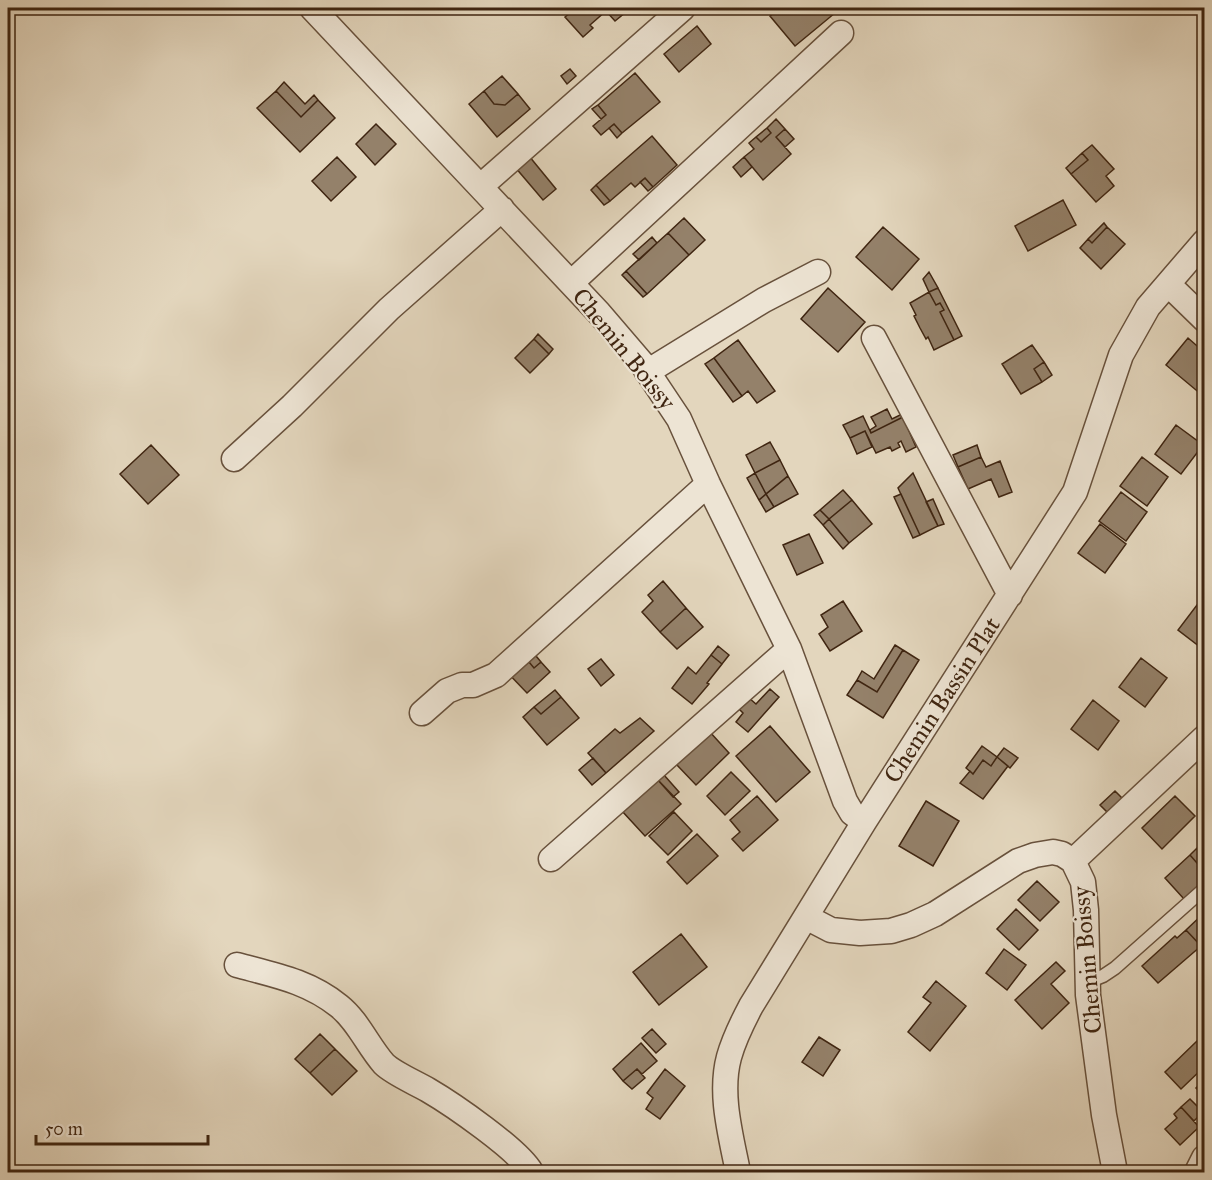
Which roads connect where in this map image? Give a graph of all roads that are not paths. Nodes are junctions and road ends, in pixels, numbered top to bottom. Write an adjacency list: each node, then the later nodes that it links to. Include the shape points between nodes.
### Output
1 (312, 8): 4 (street, Chemin Boissy)
2 (683, 8): 4 (street)
3 (842, 33): 8 (street)
4 (481, 186): 5 (street, Chemin Boissy)
5 (502, 209): 8 (street, Chemin Boissy); 13 (street, via 389,309)
6 (1204, 242): 9 (street, Chemin Bassin Plat)
7 (818, 272): 12 (street, via 764,300)
8 (571, 282): 12 (street, Chemin Boissy)
9 (1168, 284): 10 (street); 15 (street, Chemin Bassin Plat, via 1148,307 1121,355 1075,492)
10 (1204, 319)
11 (874, 338): 15 (street)
12 (647, 372): 14 (street, Chemin Boissy, via 679,419)
13 (234, 459)
14 (708, 484): 16 (street, Chemin Boissy); 17 (street, via 496,675 447,691)
15 (1010, 595): 19 (street, Chemin Bassin Plat)
16 (789, 649): 19 (street, Chemin Boissy, via 845,801); 20 (street)
17 (422, 713)
18 (1204, 738): 21 (street)
19 (864, 822): 23 (street, Chemin Bassin Plat)
20 (551, 859)
21 (1073, 861): 23 (street, Chemin Boissy, via 1053,852 1017,861 935,914 891,931 831,930); 25 (street, Chemin Boissy, via 1083,882)
22 (1204, 889): 25 (lane, via 1115,968)
23 (806, 917): 28 (street, Chemin Bassin Plat, via 751,1006 728,1059 725,1083)
24 (237, 965): 27 (street, via 298,981 340,1006 385,1065 434,1093 508,1147)
25 (1088, 982): 29 (street, Chemin Boissy)
26 (1204, 1158): 30 (street)
27 (531, 1173)
28 (738, 1173)
29 (1115, 1173)
30 (1197, 1173)

